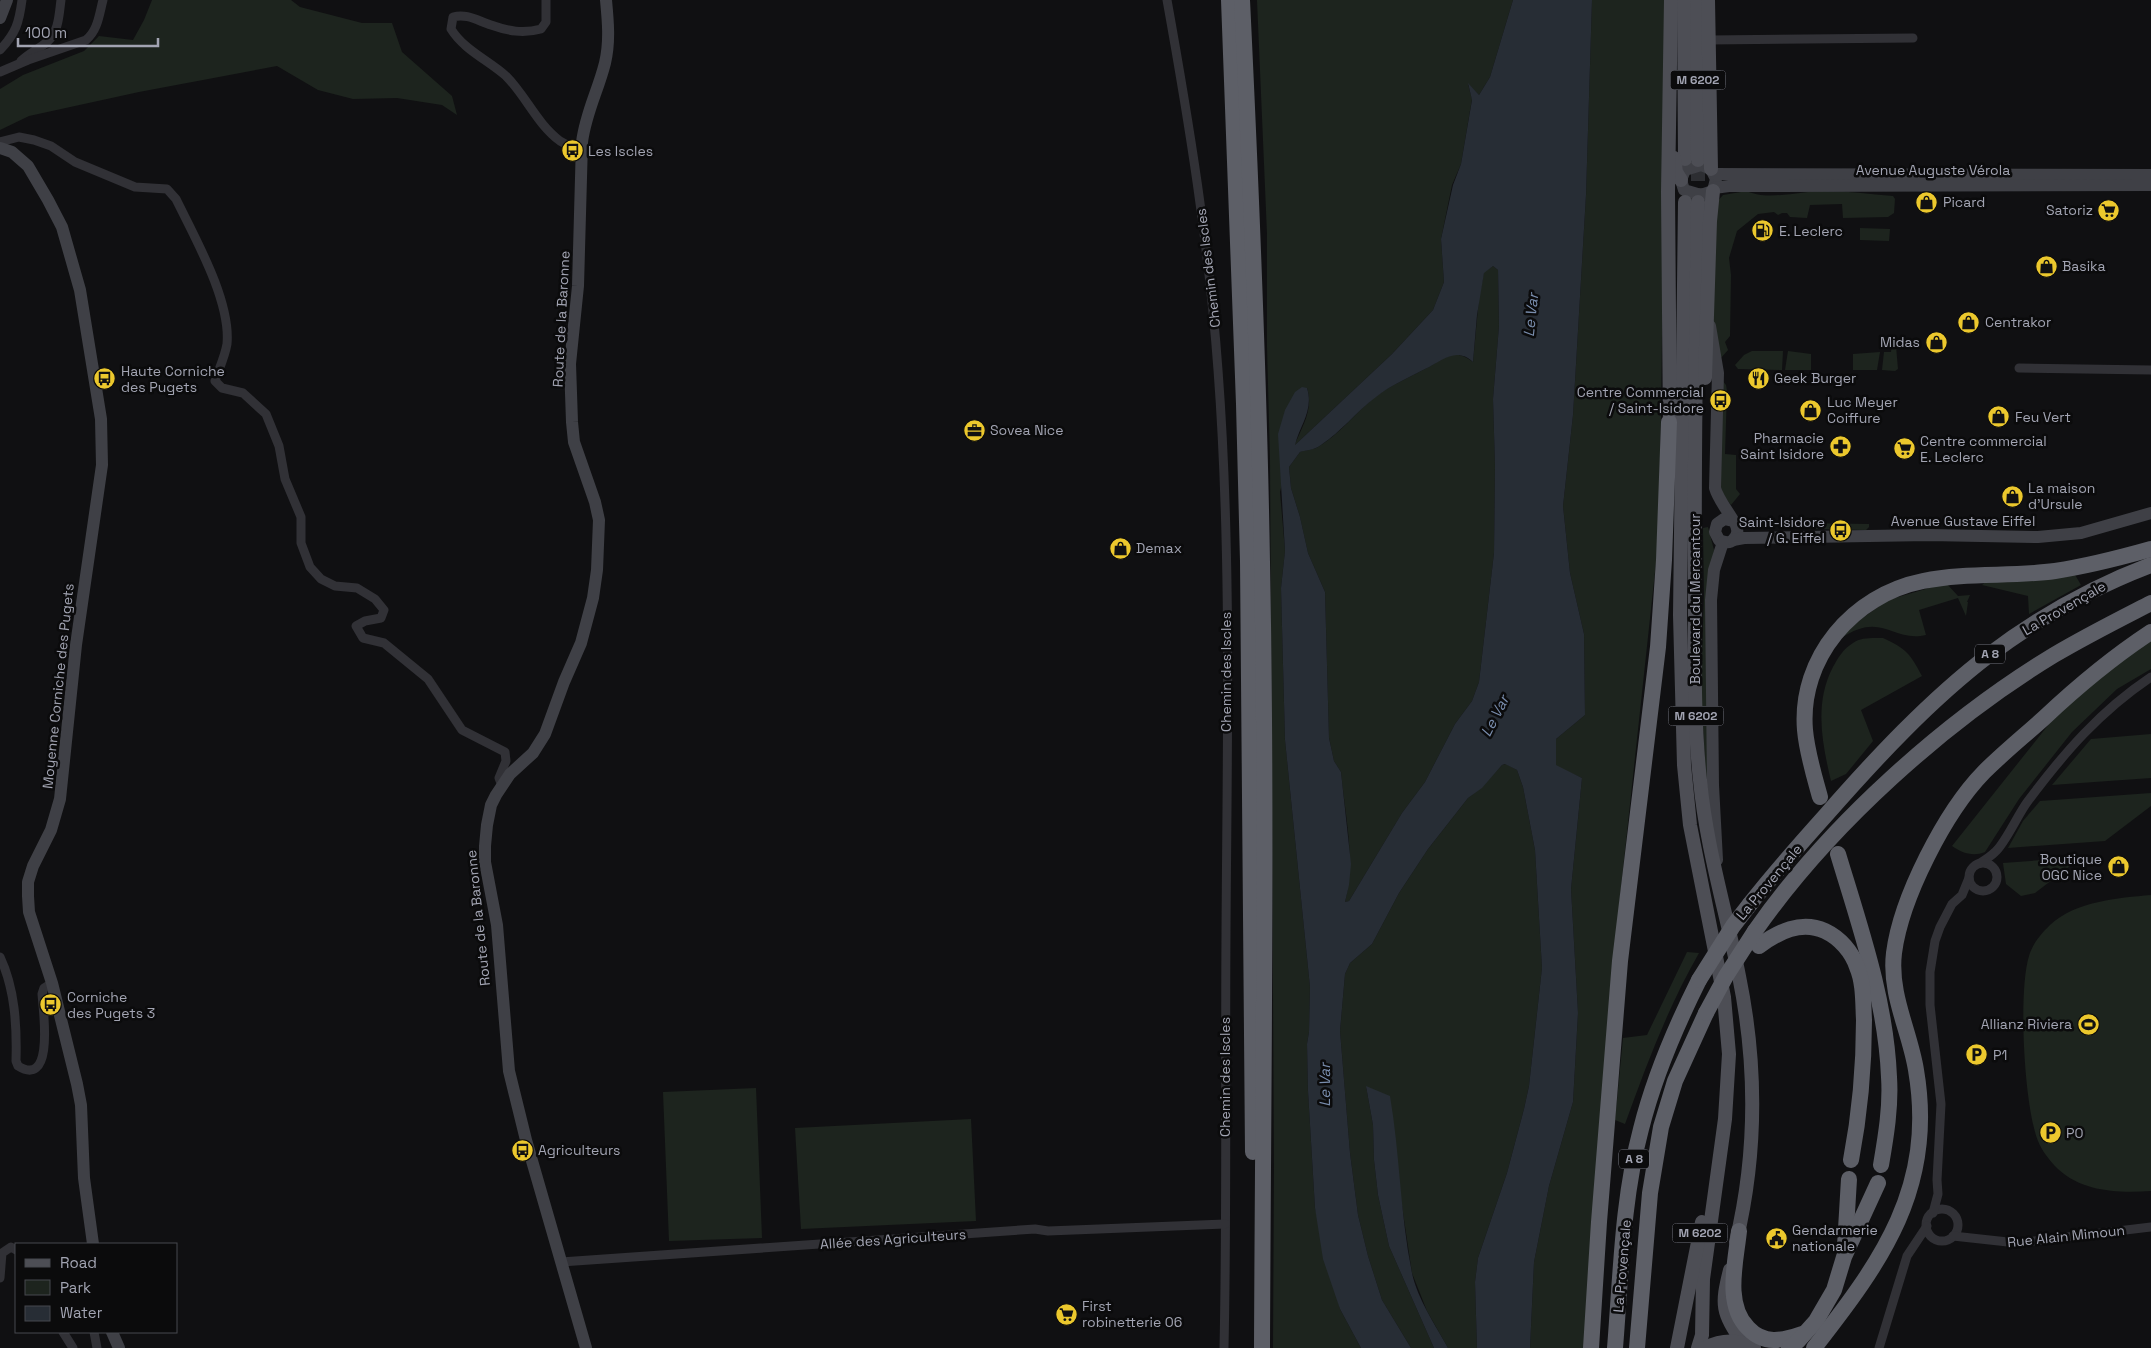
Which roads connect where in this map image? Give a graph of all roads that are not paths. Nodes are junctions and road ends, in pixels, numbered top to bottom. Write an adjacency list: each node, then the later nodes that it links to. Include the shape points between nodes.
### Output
1 (7, 0): 14 (main road)
2 (22, 0): 18 (street, via 19,21 12,37)
3 (61, 0): 19 (street, via 54,34)
4 (103, 0): 19 (street, via 96,28 86,40)
5 (546, 0): 22 (street, via 546,22 541,30 517,32 460,15 453,17 451,29 455,36 505,76 561,141)
6 (606, 0): 22 (main road, Route de la Baronne, via 608,45 585,121)
7 (1167, 0): 65 (street, Chemin des Iscles, via 1185,96 1214,319 1222,444 1226,588)
8 (1228, 0): 89 (highway, via 1248,561)
9 (1242, 0): 90 (highway, via 1262,561 1265,1032)
10 (1671, 0): 15 (main road)
11 (1684, 0): 12 (main road, M 6202, via 1692,159)
12 (1697, 0)
13 (1708, 0): 17 (main road)
14 (0, 18)
15 (1671, 35): 26 (main road, via 1674,160); 30 (main road)
16 (1913, 38): 17 (street)
17 (1709, 40): 24 (main road)
18 (0, 50)
19 (17, 65): 20 (street)
20 (0, 72)
21 (0, 142): 43 (street, via 19,137 34,140 51,146 75,162 135,187 167,189 176,199 220,294 225,315 227,344 216,381 222,388 243,393 266,414 279,446 285,479 301,517 301,543 310,567 335,586 357,588 375,599 384,610 381,618 356,626 363,638 384,644 428,679 462,730 505,752 506,761 500,778)
22 (582, 147): 43 (main road, Route de la Baronne, via 579,277 570,364 572,422 574,442 597,511 597,570 581,643 546,734)
23 (0, 148): 55 (main road, Moyenne Corniche des Pugets, via 12,152 28,166 62,227 80,290 101,419 102,465 76,645 60,799 51,830 28,882 29,912)
24 (1713, 172): 25 (main road, Avenue Auguste Vérola); 26 (main road, via 1700,165 1690,167 1685,170); 28 (main road)
25 (2151, 175)
26 (1681, 182): 28 (main road, via 1688,192 1694,194 1705,195); 30 (main road, via 1674,199)
27 (2151, 186): 28 (main road, Avenue Auguste Vérola, via 1739,186)
28 (1714, 190): 31 (main road, via 1710,221)
29 (1692, 202): 35 (main road, Boulevard du Mercantour / M 6202)
30 (1670, 239): 34 (main road)
31 (1708, 318): 35 (main road); 37 (main road, via 1718,373 1716,488)
32 (2019, 368): 33 (street)
33 (2151, 370)
34 (1669, 422): 35 (main road); 91 (highway, via 1658,647 1620,962)
35 (1687, 512): 50 (main road, Boulevard du Mercantour / M 6202, via 1702,805); 56 (main road, Boulevard du Mercantour / M 6202, via 1681,667 1684,765 1690,825 1724,998 1729,1054)
36 (2151, 513): 37 (main road, Avenue Gustave Eiffel, via 2081,533 2038,537 1772,537)
37 (1731, 533): 50 (main road, via 1714,570 1711,600 1712,786)
38 (2151, 549): 44 (highway, via 2053,571 1921,581 1889,592 1857,612 1822,652 1813,669 1807,694 1804,729)
39 (2151, 565): 92 (highway, La Provençale / A 8, bridge, via 2050,614 1988,656 1948,690 1868,768 1732,926 1699,980 1676,1028 1655,1079 1640,1129 1624,1226)
40 (2151, 603): 53 (highway, La Provençale / A 8, via 2053,656 2001,690 1941,736 1820,850 1769,911)
41 (2151, 632): 83 (highway, via 2074,690 1984,772 1963,797 1926,860 1902,920 1893,967 1894,984 1918,1081 1919,1140 1913,1180 1894,1233 1847,1306)
42 (2151, 677): 45 (street, via 2123,695 2089,727 2020,812)
43 (502, 786): 76 (main road, Route de la Baronne, via 491,805 485,862 497,925 506,1044 516,1098)
44 (1820, 797)
45 (1997, 851): 47 (street); 48 (street)
46 (1838, 854): 58 (highway, via 1873,971 1888,1060 1890,1079)
47 (1980, 863): 48 (street, via 1992,866); 49 (street, via 1973,867)
48 (1997, 877): 51 (street, via 1991,888)
49 (1969, 878): 51 (street, via 1972,886); 52 (street)
50 (1718, 880): 68 (main road, Boulevard du Mercantour / M 6202, via 1743,996 1752,1085 1752,1148)
51 (1982, 891): 52 (street)
52 (1962, 895): 61 (street, via 1952,904 1940,927 1930,972 1930,1005 1941,1104)
53 (1757, 939): 57 (highway, via 1786,929 1819,928 1843,944 1857,967 1863,1007 1863,1084); 93 (highway, La Provençale / A 8, bridge, via 1726,976 1706,1013 1675,1081 1661,1128 1650,1193)
54 (0, 957): 55 (street, via 15,1014 16,1060 22,1069 30,1070 42,1060 45,1037 42,994 44,988)
55 (52, 983): 72 (main road, Moyenne Corniche des Pugets, via 78,1084 84,1178)
56 (1725, 1119): 94 (main road, M 6202); 95 (main road, Boulevard du Mercantour / M 6202, via 1703,1279 1702,1335)
57 (1851, 1160)
58 (1881, 1165)
59 (1849, 1179): 75 (highway)
60 (1878, 1183): 75 (highway)
61 (1938, 1194): 62 (street); 63 (street)
62 (1950, 1212): 63 (street, via 1941,1210); 64 (street)
63 (1933, 1213): 66 (street)
64 (1958, 1223): 69 (street); 71 (street, Rue Alain Mimoun)
65 (1225, 1224): 76 (street, Allée des Agriculteurs, via 1048,1231 1035,1228); 88 (street, Chemin des Iscles)
66 (1926, 1226): 70 (street); 73 (street)
67 (2151, 1227): 71 (street, Rue Alain Mimoun, via 2017,1243)
68 (1739, 1231): 78 (highway, via 1734,1303 1745,1325 1758,1336 1774,1341); 82 (main road, Boulevard du Mercantour / M 6202, via 1723,1296 1731,1325)
69 (1954, 1236): 70 (street, via 1945,1241); 71 (street, Rue Alain Mimoun)
70 (1935, 1239): 73 (street)
71 (1981, 1239)
72 (93, 1243)
73 (1912, 1248): 98 (street)
74 (15, 1250): 77 (street, via 11,1248 2,1253)
75 (1844, 1257): 78 (highway, via 1834,1290)
76 (561, 1262): 87 (main road, Route de la Baronne)
77 (0, 1278)
78 (1806, 1332): 97 (highway)
79 (65, 1333): 84 (street)
80 (94, 1333): 85 (street)
81 (112, 1333): 86 (main road)
82 (1749, 1345): 96 (main road, via 1723,1342)
83 (1814, 1347)
84 (73, 1348)
85 (97, 1348)
86 (119, 1348)
87 (586, 1348)
88 (1224, 1348)
89 (1253, 1348)
90 (1262, 1348)
91 (1592, 1348)
92 (1615, 1348)
93 (1637, 1348)
94 (1677, 1348)
95 (1698, 1348)
96 (1705, 1348)
97 (1789, 1348)
98 (1879, 1348)

